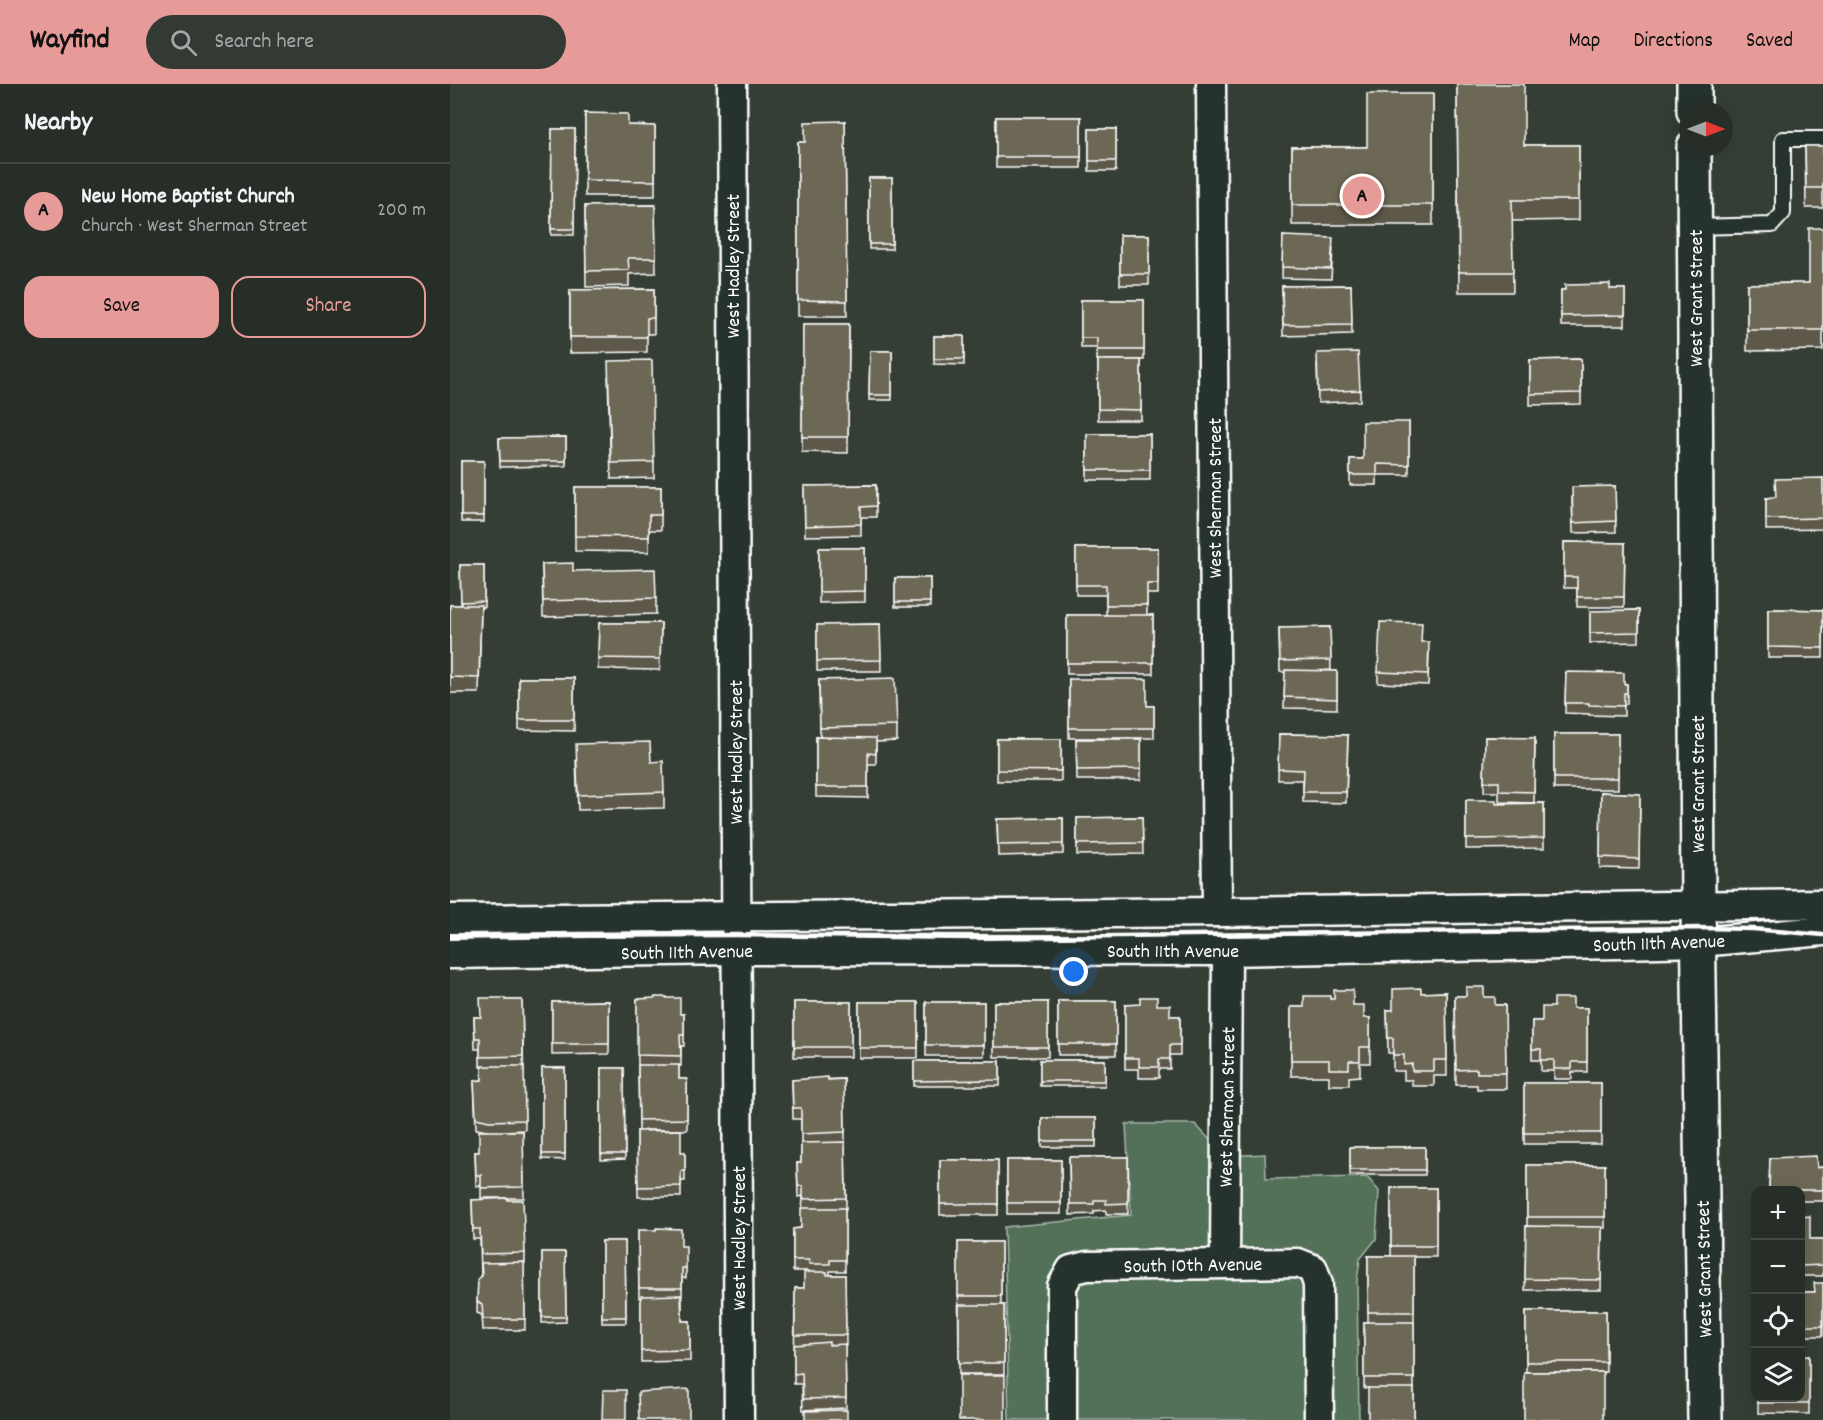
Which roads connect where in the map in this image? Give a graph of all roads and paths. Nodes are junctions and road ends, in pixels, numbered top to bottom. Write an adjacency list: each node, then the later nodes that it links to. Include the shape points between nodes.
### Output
1 (732, 84): 11 (street, West Hadley Street)
2 (1211, 84): 10 (street, West Sherman Street)
3 (1694, 84): 4 (main road)
4 (1694, 102)
5 (1823, 139): 7 (lane, via 1783,139 1783,213 1772,225)
6 (1694, 156): 7 (main road, West Grant Street)
7 (1694, 227): 9 (main road, West Grant Street)
8 (1823, 904): 9 (street, South 11th Avenue)
9 (1698, 906): 10 (street, South 11th Avenue); 14 (main road, West Grant Street)
10 (1217, 912): 11 (street, South 11th Avenue)
11 (736, 918): 12 (street, South 11th Avenue); 15 (street, West Hadley Street)
12 (450, 919)
13 (1823, 931): 14 (street, South 11th Avenue)
14 (1700, 942): 16 (street, South 11th Avenue); 22 (main road, West Grant Street)
15 (736, 950): 16 (street, South 11th Avenue); 17 (street, South 11th Avenue); 19 (street, West Hadley Street)
16 (1227, 951): 18 (street, West Sherman Street)
17 (450, 954)
18 (1225, 1263): 20 (street, South 10th Avenue, via 1088,1266 1071,1270 1062,1286); 21 (street, South 10th Avenue, via 1298,1263 1313,1269 1318,1284)
19 (739, 1420)
20 (1062, 1420)
21 (1319, 1420)
22 (1705, 1420)

